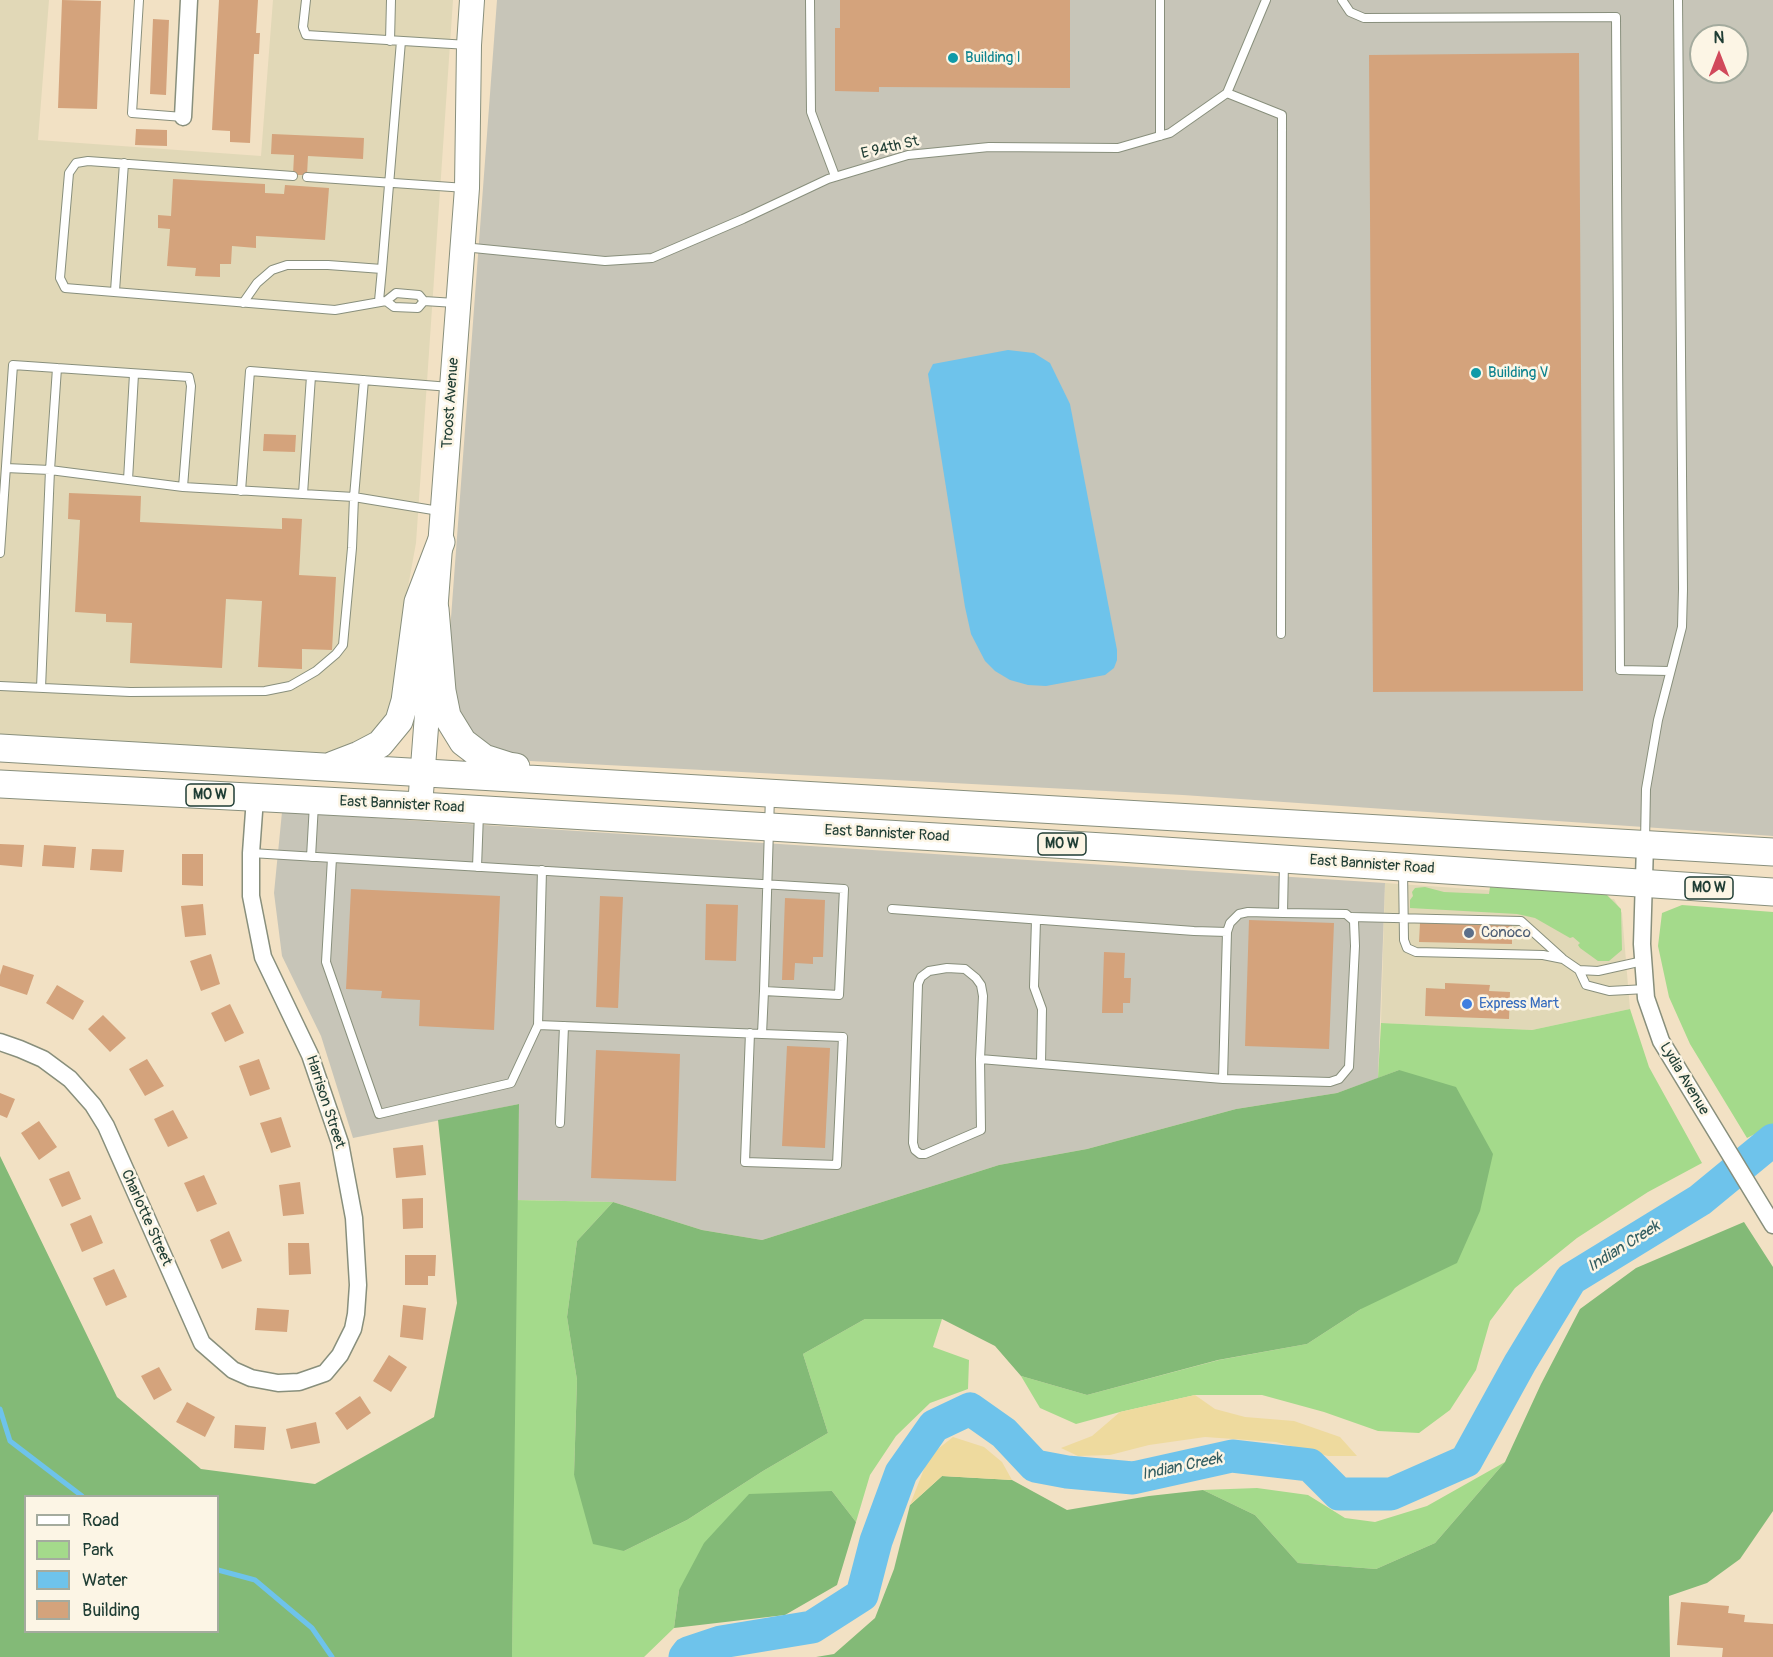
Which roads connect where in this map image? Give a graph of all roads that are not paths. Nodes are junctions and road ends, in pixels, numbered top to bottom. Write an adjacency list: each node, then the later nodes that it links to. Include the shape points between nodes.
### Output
1 (139, 0): 15 (lane, via 132,113)
2 (189, 0): 15 (street)
3 (306, 0): 11 (lane, via 306,35)
4 (391, 0): 11 (lane)
5 (472, 0): 13 (main road, Troost Avenue)
6 (810, 0): 19 (lane, via 811,112)
7 (1160, 0): 16 (lane)
8 (1266, 0): 14 (lane)
9 (1342, 0): 47 (lane, via 1350,12 1364,18 1616,16 1620,670)
10 (1678, 0): 47 (lane, via 1683,589 1682,627)
11 (390, 41): 12 (lane)
12 (401, 41): 13 (lane); 21 (lane)
13 (469, 45): 22 (main road, Troost Avenue)
14 (1227, 93): 16 (lane, E 94th St); 46 (lane, via 1282,115)
15 (183, 117)
16 (1160, 136): 19 (lane, E 94th St, via 1118,148 989,147 908,155)
17 (124, 163): 18 (lane); 25 (lane); 25 (lane, via 76,163 69,173 60,278 65,288)
18 (292, 176)
19 (835, 176): 23 (lane, E 94th St, via 652,258 605,261)
20 (308, 177): 21 (lane)
21 (388, 182): 22 (lane); 24 (lane)
22 (467, 188): 23 (main road, Troost Avenue)
23 (463, 247): 29 (main road, Troost Avenue)
24 (382, 269): 26 (lane); 28 (lane, via 287,266 272,270)
25 (115, 291): 28 (lane)
26 (383, 301): 27 (lane, via 394,307 418,308); 27 (lane, via 396,293 419,295); 28 (lane, via 335,310)
27 (424, 301): 29 (lane)
28 (243, 303)
29 (459, 303): 34 (main road, Troost Avenue)
30 (57, 368): 31 (lane); 35 (lane, via 13,365); 36 (lane)
31 (134, 374): 37 (lane); 38 (lane, via 189,377)
32 (311, 376): 33 (lane); 39 (lane, via 250,371); 40 (lane)
33 (363, 380): 34 (lane); 41 (lane)
34 (452, 387): 42 (main road, Troost Avenue)
35 (6, 468): 36 (lane); 44 (lane)
36 (50, 470): 37 (lane); 49 (lane)
37 (128, 480): 38 (lane)
38 (183, 487): 39 (lane)
39 (242, 491): 40 (lane)
40 (303, 494): 41 (lane)
41 (354, 497): 42 (lane); 49 (lane, via 343,645 316,671 290,686 265,691)
42 (443, 511): 43 (main road, Troost Avenue)
43 (441, 542): 45 (main road, Troost Avenue); 51 (main road, via 418,602 399,721 380,744)
44 (0, 554)
45 (435, 609): 52 (main road, Troost Avenue); 54 (main road, via 447,716 463,742 484,758 509,766 621,774)
46 (1281, 634)
47 (1670, 671): 61 (lane, via 1646,789)
48 (0, 686): 49 (lane)
49 (41, 688)
50 (0, 748): 51 (main road, MO W)
51 (328, 767): 52 (main road, MO W)
52 (423, 773): 54 (main road, MO W); 58 (main road, Troost Avenue)
53 (0, 783): 56 (main road, East Bannister Road / MO W)
54 (693, 789): 55 (main road, MO W)
55 (770, 793): 60 (lane); 61 (main road, MO W)
56 (255, 798): 57 (main road, East Bannister Road / MO W); 63 (street, Harrison Street)
57 (315, 801): 58 (main road, East Bannister Road / MO W); 64 (lane)
58 (420, 806): 59 (main road, East Bannister Road / MO W)
59 (480, 809): 60 (main road, East Bannister Road / MO W); 67 (lane)
60 (769, 827): 66 (main road, East Bannister Road / MO W); 71 (lane)
61 (1645, 845): 62 (main road, MO W); 70 (street, Lydia Avenue)
62 (1773, 852)
63 (251, 853): 64 (lane); 94 (street, Harrison Street, via 251,896 264,957 310,1055 340,1143 354,1218 358,1285 353,1329 325,1374)
64 (310, 856): 65 (lane)
65 (332, 858): 67 (lane); 84 (lane, via 326,962 379,1114 511,1083)
66 (1284, 859): 68 (main road, East Bannister Road / MO W); 74 (lane)
67 (477, 867): 69 (lane)
68 (1403, 867): 70 (main road, East Bannister Road / MO W); 76 (lane)
69 (542, 870): 71 (lane); 84 (lane)
70 (1645, 883): 72 (main road, East Bannister Road / MO W); 80 (street, Lydia Avenue)
71 (767, 884): 83 (lane); 83 (lane, via 844,889 839,995)
72 (1773, 892)
73 (892, 909): 77 (lane)
74 (1283, 913): 75 (lane); 78 (lane, via 1239,914)
75 (1351, 916): 76 (lane); 91 (lane, via 1355,946 1346,1073 1330,1082)
76 (1403, 917): 79 (lane, via 1521,921); 79 (lane, via 1404,940 1407,948 1416,952 1543,955)
77 (1036, 920): 78 (lane); 90 (lane, via 1034,987 1042,1010)
78 (1227, 932): 91 (lane)
79 (1563, 959): 81 (lane)
80 (1643, 961): 81 (lane, via 1598,971); 82 (street, Lydia Avenue)
81 (1579, 970): 82 (lane, via 1586,985 1609,991)
82 (1646, 989): 93 (street, Lydia Avenue, via 1661,1041)
83 (764, 991): 87 (lane)
84 (538, 1025): 85 (lane)
85 (564, 1026): 86 (lane); 92 (lane)
86 (750, 1033): 87 (lane); 87 (lane, via 745,1162 837,1166 843,1037)
87 (762, 1034)
88 (0, 1042): 94 (street, Charlotte Street, via 43,1059 70,1079 93,1105 106,1126 202,1343 232,1370 251,1378)
89 (980, 1059): 89 (lane, via 981,985 965,969 929,971 918,984 913,1143 920,1154 981,1130); 90 (lane)
90 (1041, 1063): 91 (lane)
91 (1223, 1079)
92 (560, 1123)
93 (1773, 1225)
94 (292, 1382)

